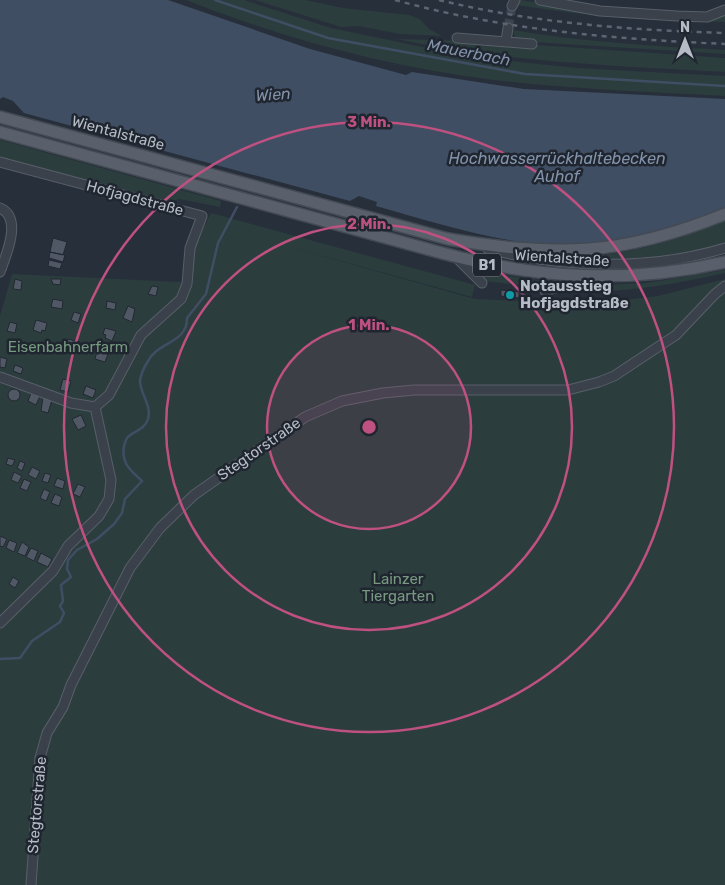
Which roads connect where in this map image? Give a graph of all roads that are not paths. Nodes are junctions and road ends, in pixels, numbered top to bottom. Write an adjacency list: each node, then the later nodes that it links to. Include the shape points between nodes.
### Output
1 (540, 0): 2 (street, via 600,11 677,16 707,17)
2 (725, 10)
3 (508, 28): 5 (street)
4 (457, 38): 5 (street)
5 (506, 41): 6 (street)
6 (532, 44)
7 (0, 116): 12 (main road, Wientalstraße / B1)
8 (0, 132): 14 (main road, Wientalstraße / B1)
9 (0, 162): 22 (street, Hofjagdstraße, via 202,216 190,248 187,284 181,299 141,335 109,395)
10 (0, 208): 16 (street, via 6,210 12,220 12,232)
11 (725, 214): 12 (main road, Wientalstraße / B1, via 644,242 564,252 519,250)
12 (448, 239): 13 (street, via 529,259 573,263 654,262)
13 (725, 248)
14 (456, 257): 17 (main road, Wientalstraße / B1, via 538,274); 18 (street)
15 (725, 262): 17 (main road, Wientalstraße / B1, via 651,275)
16 (0, 272)
17 (591, 277): 20 (street)
18 (482, 283)
19 (725, 286): 24 (street, Stegtorstraße, via 676,335 614,376 599,382 568,390 406,391 342,401 305,417 194,494 160,528 130,568 63,707 47,733 40,758)
20 (545, 291)
21 (0, 377): 22 (street, via 71,403)
22 (95, 407): 23 (street, via 111,480 109,499 99,516 68,546 53,571)
23 (0, 622)
24 (31, 885)

